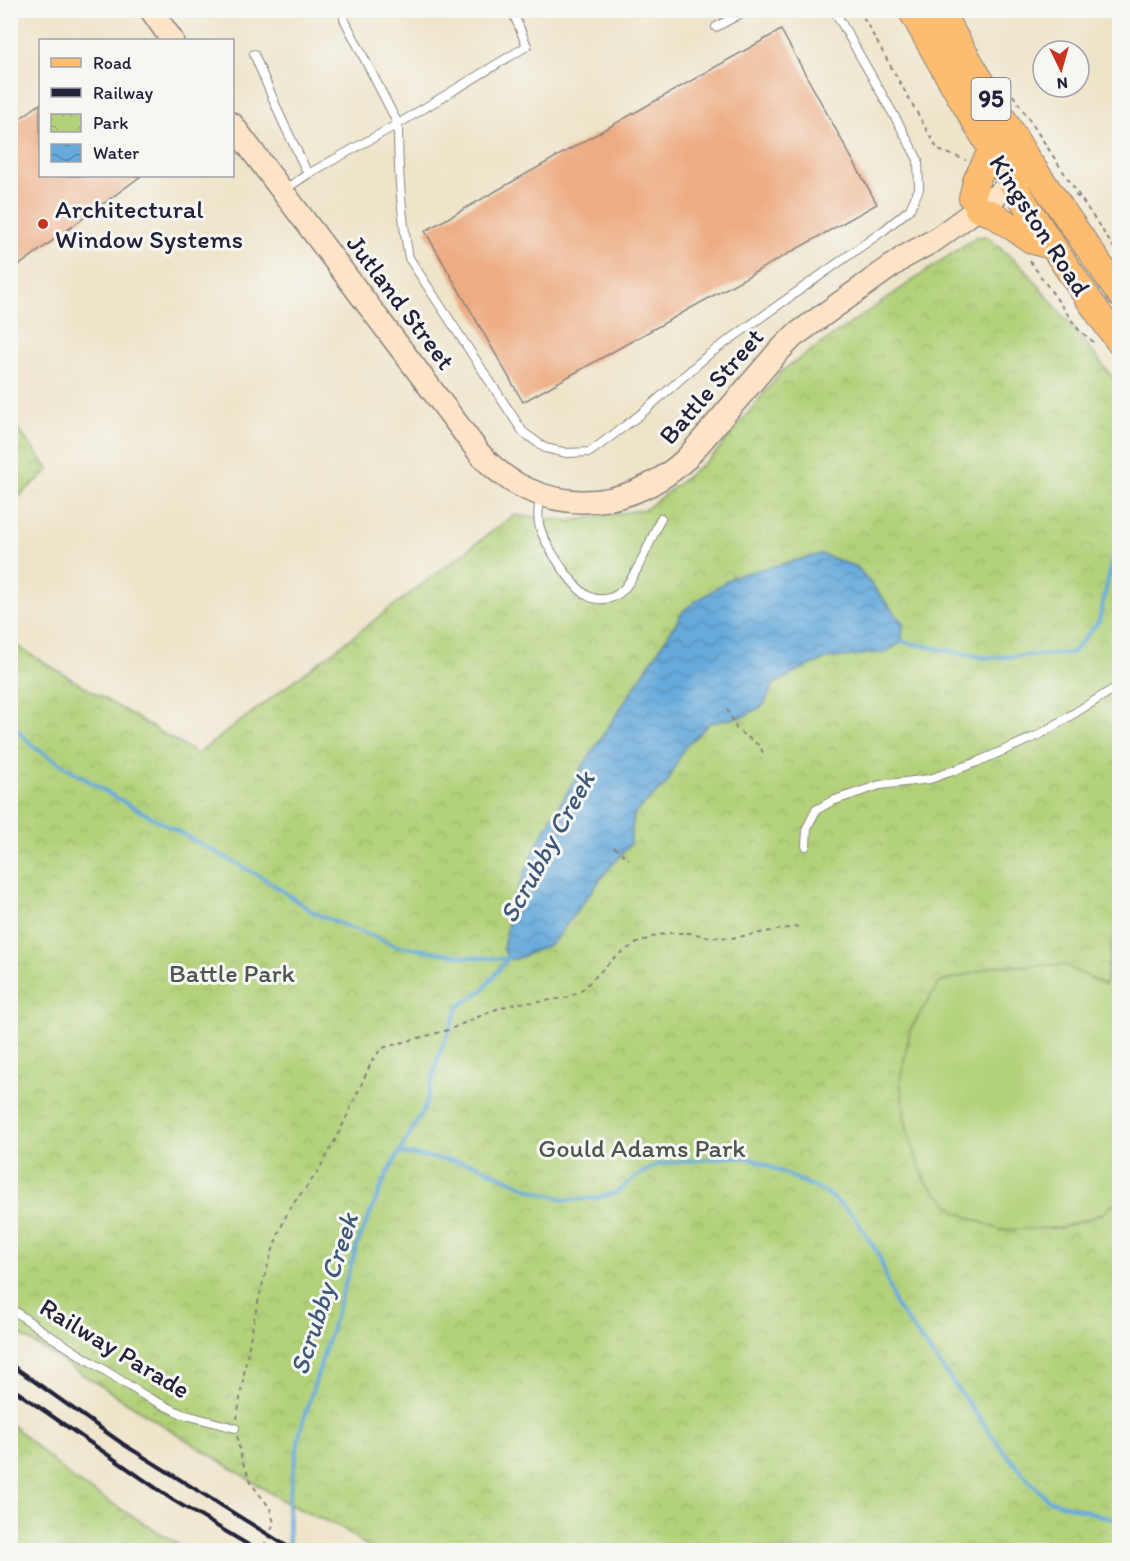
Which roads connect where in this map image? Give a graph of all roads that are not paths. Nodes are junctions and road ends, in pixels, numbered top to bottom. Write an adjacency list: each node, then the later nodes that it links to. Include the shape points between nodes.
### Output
1 (151, 10): 9 (street)
2 (512, 10): 11 (lane, via 527,46)
3 (747, 10): 8 (lane)
4 (834, 10): 11 (lane, via 918,160 919,189 910,209 708,355 641,414 590,452 544,448 523,432 409,258)
5 (911, 10): 14 (main road, Kingston Road / 95)
6 (939, 10): 13 (main road, Kingston Road / 95)
7 (344, 19): 11 (lane)
8 (716, 27)
9 (171, 39)
10 (254, 54): 15 (lane)
11 (398, 124): 15 (lane)
12 (234, 127): 16 (street, Jutland Street)
13 (1030, 164): 14 (street); 19 (main road, Kingston Road / 95)
14 (998, 170): 17 (main road, via 976,181); 18 (main road, Kingston Road / 95)
15 (308, 174): 16 (lane)
16 (282, 192): 21 (street, Jutland Street, via 480,454 505,478)
17 (975, 204): 18 (main road, via 1033,241); 21 (street, Battle Street, via 935,240 904,257 794,336 686,459 658,481 607,500 572,501)
18 (1051, 246): 20 (main road, Kingston Road / 95)
19 (1119, 294)
20 (1112, 353)
21 (541, 495): 22 (lane, via 538,516 542,532 575,584 594,599 612,598 624,590)
22 (661, 518)
23 (1119, 685): 24 (lane, via 1039,735 977,762 930,779 880,785 832,801 816,810 807,828)
24 (806, 846)
25 (10, 1308): 26 (lane, Railway Parade, via 147,1397 182,1414)
26 (235, 1428)

